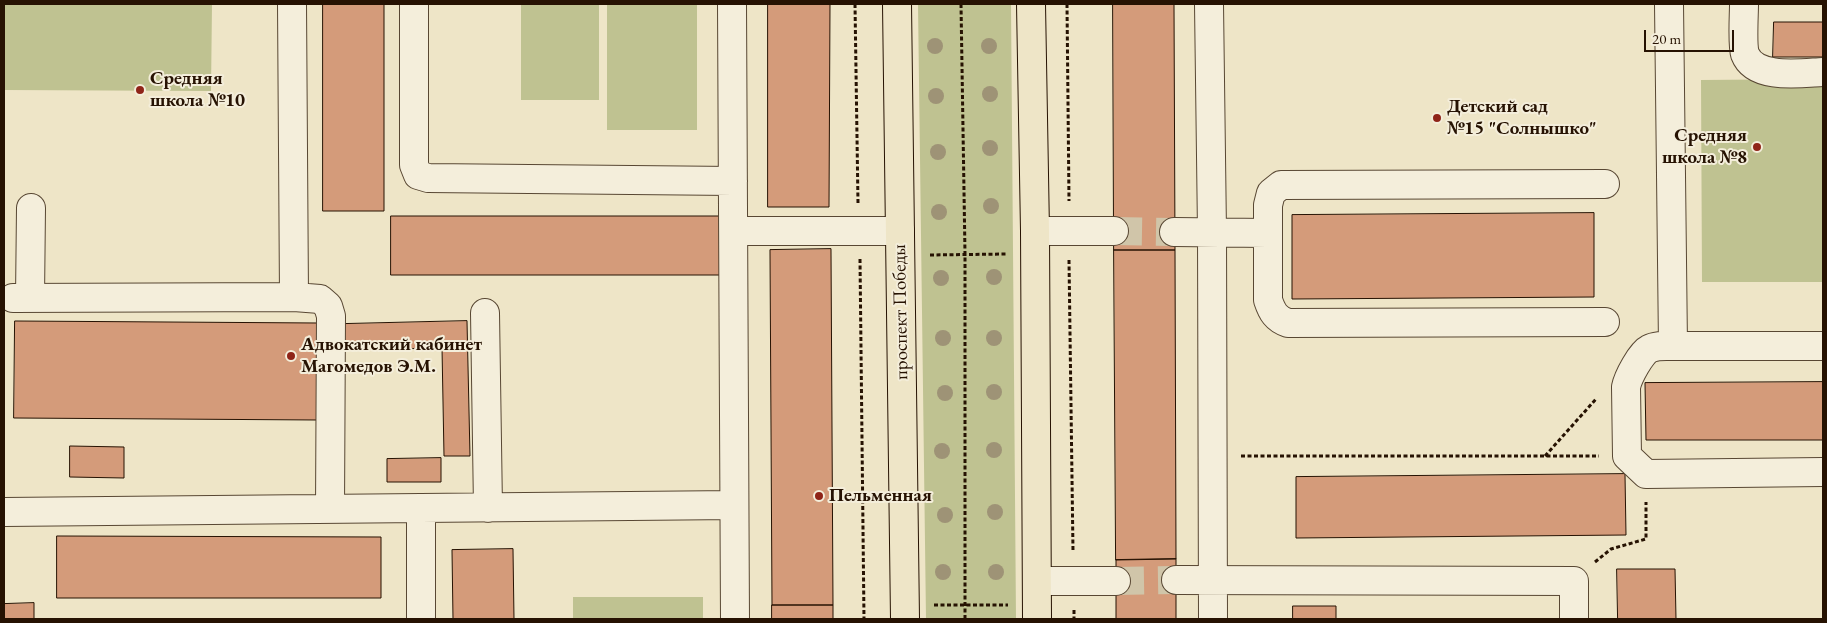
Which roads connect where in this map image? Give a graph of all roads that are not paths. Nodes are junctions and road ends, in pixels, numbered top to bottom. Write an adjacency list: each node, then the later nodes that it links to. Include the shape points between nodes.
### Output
1 (292, 4): 20 (lane)
2 (414, 4): 10 (lane, via 414,165 418,175 428,178)
3 (732, 4): 10 (lane)
4 (897, 4): 18 (main road, проспект Победы)
5 (1032, 4): 19 (main road)
6 (1209, 4): 16 (lane)
7 (1669, 4): 23 (lane)
8 (1744, 4): 9 (lane, via 1744,53 1750,64 1769,73)
9 (1823, 72)
10 (733, 181): 13 (lane)
11 (1605, 184): 17 (lane, via 1281,185 1269,199)
12 (31, 208): 20 (lane, via 22,298)
13 (734, 231): 18 (lane, via 858,230); 26 (lane)
14 (1114, 232): 19 (lane, via 1069,231)
15 (1174, 232): 16 (lane)
16 (1212, 232): 17 (lane); 32 (lane)
17 (1267, 233): 22 (lane, via 1268,300 1278,320 1288,324)
18 (900, 243): 35 (main road, проспект Победы)
19 (1035, 243): 34 (main road)
20 (294, 297): 28 (lane, via 320,299 328,306 331,316)
21 (485, 313): 27 (lane)
22 (1604, 322)
23 (1673, 346): 24 (lane); 25 (lane, via 1656,346 1647,350 1628,378 1626,386 1636,465)
24 (1823, 346)
25 (1823, 472)
26 (734, 505): 27 (lane); 37 (lane)
27 (488, 508): 29 (lane)
28 (330, 509): 29 (lane); 30 (lane)
29 (421, 509): 36 (lane)
30 (4, 512)
31 (1176, 580): 32 (lane)
32 (1213, 580): 38 (lane); 39 (lane, via 1574,581)
33 (1116, 581): 34 (lane, via 1073,581)
34 (1037, 602)
35 (905, 612)
36 (421, 619)
37 (735, 619)
38 (1213, 619)
39 (1574, 619)

